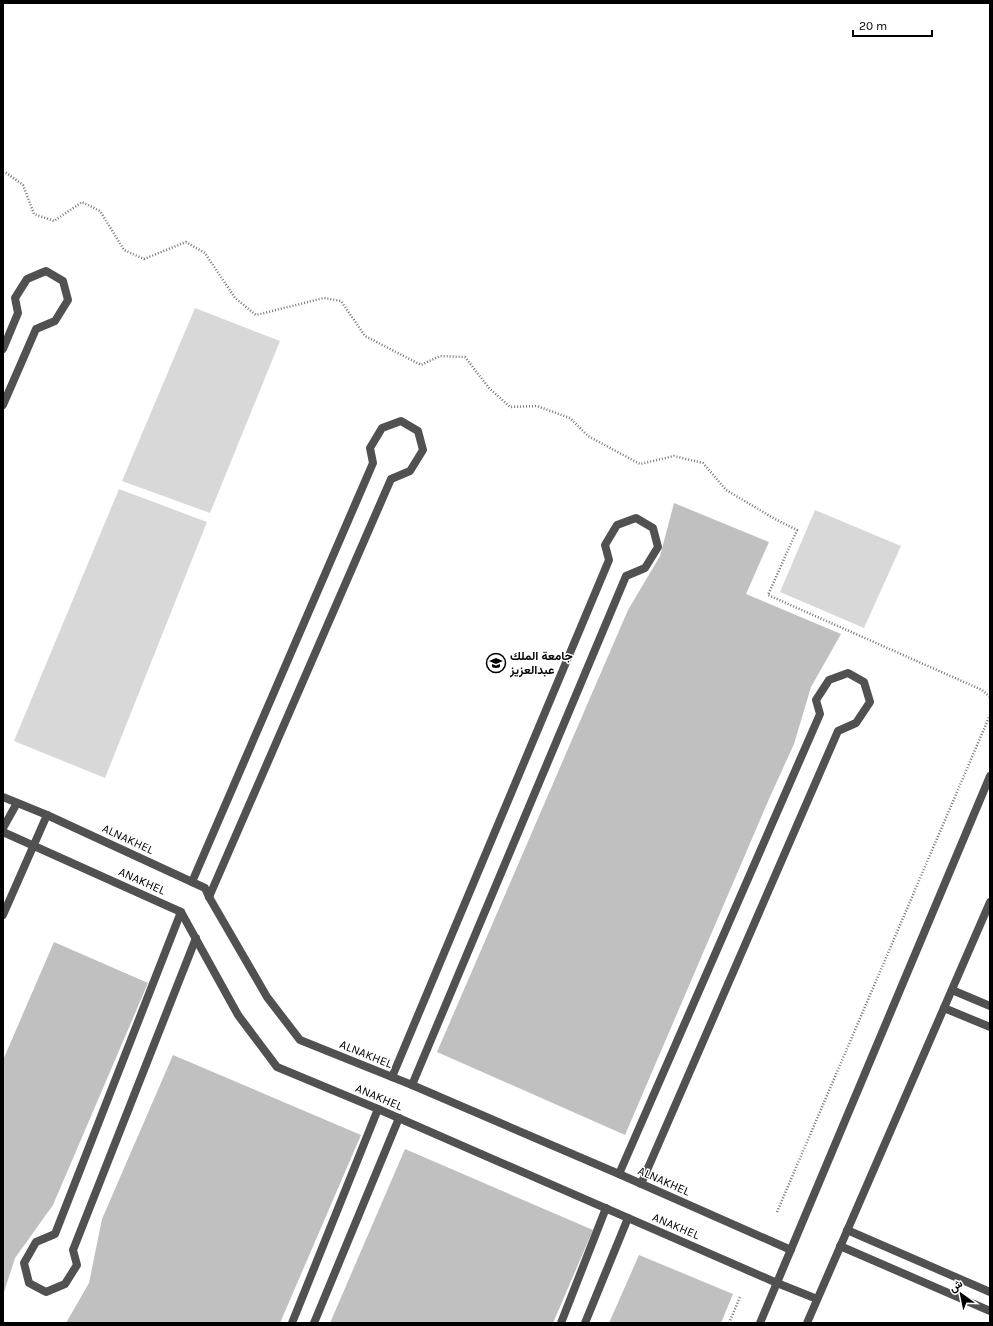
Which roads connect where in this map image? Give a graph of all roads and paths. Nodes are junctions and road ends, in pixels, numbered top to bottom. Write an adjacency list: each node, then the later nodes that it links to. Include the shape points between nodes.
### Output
1 (3, 172): 4 (path, via 23,184 34,214 54,221 82,202 100,211 124,250 144,259 186,242 205,253 235,298 256,315 324,298 341,301 365,336 421,365 440,356 465,357 489,388 510,407 537,406 570,418 588,436 640,464 674,456 703,463 726,490 797,530 768,595 982,690)
2 (3, 349): 3 (street, via 18,313 14,298 27,279 46,271 63,281 68,300 55,321 36,329)
3 (3, 406)
4 (990, 696)
5 (990, 715): 30 (path)
6 (990, 776): 34 (street)
7 (3, 797): 8 (street, ALNAKHEL)
8 (16, 803): 9 (street, ALNAKHEL); 10 (street)
9 (46, 815): 12 (street); 13 (street, ALNAKHEL)
10 (3, 828)
11 (3, 832): 12 (street, ANAKHEL)
12 (33, 845): 16 (street, ANAKHEL); 17 (street)
13 (192, 882): 14 (street, ALNAKHEL, via 205,888); 14 (street, via 373,463 370,448 382,428 401,421 418,431 423,450 410,471 391,479)
14 (209, 897): 23 (street, ALNAKHEL, via 267,997 300,1040)
15 (990, 902): 19 (street)
16 (181, 912): 18 (street, ANAKHEL); 18 (street, via 55,1234 36,1242 24,1263 29,1283 46,1292 65,1284 77,1265 73,1250)
17 (3, 915)
18 (196, 938): 25 (street, ANAKHEL, via 238,1015 277,1066)
19 (952, 990): 20 (street); 21 (street)
20 (990, 1006)
21 (944, 1008): 22 (street); 32 (street)
22 (990, 1028)
23 (392, 1077): 24 (street, ALNAKHEL); 24 (street, via 609,560 605,544 617,525 636,518 653,528 658,547 645,568 626,576)
24 (412, 1085): 27 (street, ALNAKHEL)
25 (378, 1109): 26 (street, ANAKHEL); 40 (street)
26 (399, 1118): 29 (street, ANAKHEL); 41 (street)
27 (619, 1174): 28 (street, ALNAKHEL); 28 (street, via 820,714 816,700 828,680 848,673 864,682 870,702 856,723 838,731)
28 (641, 1184): 34 (street, ALNAKHEL)
29 (606, 1208): 31 (street, ANAKHEL); 42 (street)
30 (777, 1212)
31 (628, 1218): 35 (street, ANAKHEL); 43 (street)
32 (847, 1230): 33 (street); 36 (street)
33 (840, 1246): 38 (street); 39 (street)
34 (791, 1250): 35 (street)
35 (777, 1283): 38 (street, ANAKHEL); 45 (street)
36 (990, 1292)
37 (740, 1297): 44 (path)
38 (817, 1299): 46 (street)
39 (990, 1311)
40 (292, 1323)
41 (314, 1323)
42 (561, 1323)
43 (585, 1323)
44 (729, 1323)
45 (760, 1323)
46 (807, 1323)

